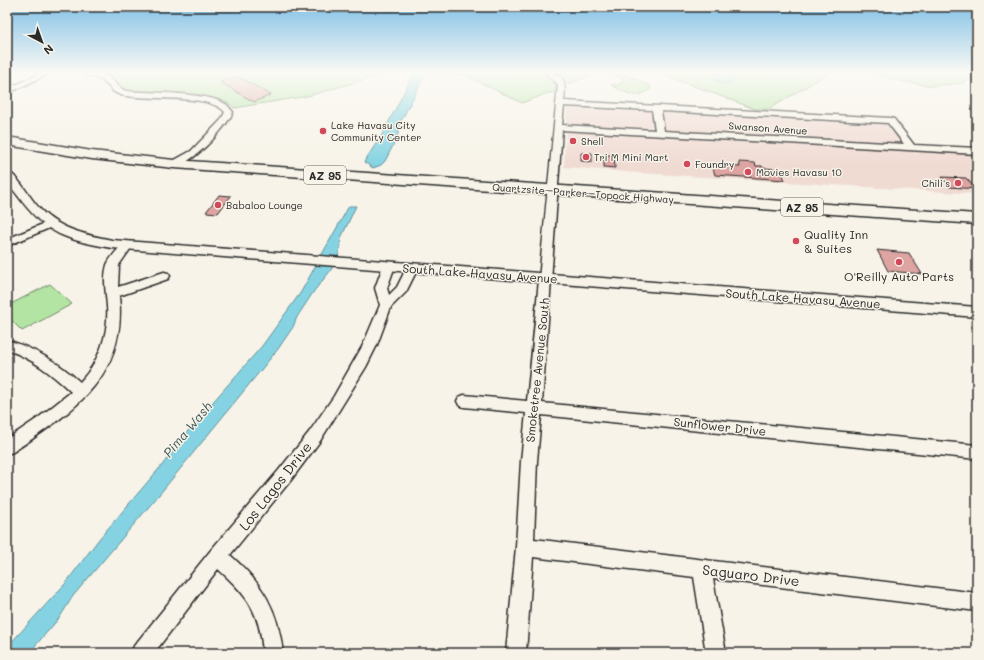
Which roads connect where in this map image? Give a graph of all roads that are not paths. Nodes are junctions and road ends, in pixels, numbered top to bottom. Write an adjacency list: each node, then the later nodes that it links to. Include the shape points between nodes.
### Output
1 (560, 103): 5 (street, Smoketree Avenue South)
2 (220, 104): 10 (street, via 229,112 226,119)
3 (575, 104): 4 (street)
4 (656, 108): 6 (street); 8 (street, via 891,121)
5 (558, 127): 6 (street, Swanson Avenue); 12 (street, Smoketree Avenue South)
6 (660, 133): 8 (street, Swanson Avenue)
7 (7, 142): 10 (highway, AZ 95, via 174,164)
8 (912, 148): 9 (street, Swanson Avenue)
9 (977, 151)
10 (192, 159): 12 (highway, Quartzsite–Parker–Topock Highway / AZ 95)
11 (7, 176): 14 (main road, South Lake Havasu Avenue)
12 (552, 191): 13 (highway, Quartzsite–Parker–Topock Highway / AZ 95); 20 (street, Smoketree Avenue South)
13 (977, 219)
14 (50, 224): 15 (street); 16 (main road, South Lake Havasu Avenue, via 83,238)
15 (7, 243)
16 (127, 245): 17 (main road, South Lake Havasu Avenue); 21 (street, via 112,267)
17 (389, 266): 18 (main road, South Lake Havasu Avenue); 22 (street, via 381,286)
18 (412, 268): 20 (main road, South Lake Havasu Avenue); 22 (street, Los Lagos Drive, via 402,289)
19 (164, 276): 21 (street)
20 (546, 278): 23 (main road, South Lake Havasu Avenue); 27 (street, Smoketree Avenue South)
21 (113, 293): 25 (street, via 111,338 98,369)
22 (386, 305): 31 (street, Los Lagos Drive, via 370,345 339,400 285,475)
23 (977, 312)
24 (7, 345): 25 (street, via 42,359)
25 (82, 392): 28 (street, via 58,412)
26 (464, 401): 27 (street, Sunflower Drive)
27 (534, 407): 29 (street, Sunflower Drive); 30 (street, Smoketree Avenue South, via 528,460)
28 (7, 446)
29 (977, 452)
30 (525, 547): 32 (street, Saguaro Drive); 36 (street, Smoketree Avenue South)
31 (218, 556): 34 (street, Los Lagos Drive); 35 (street, via 244,580 256,596 269,626)
32 (702, 569): 33 (street, Saguaro Drive); 37 (street)
33 (977, 602)
34 (141, 653)
35 (273, 653)
36 (516, 653)
37 (716, 653)

